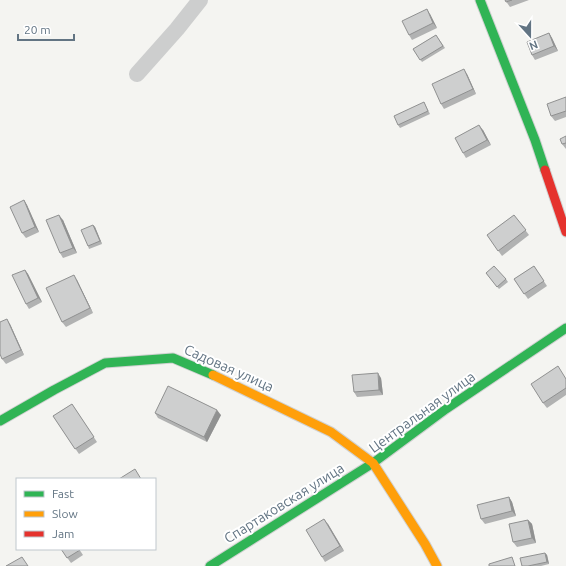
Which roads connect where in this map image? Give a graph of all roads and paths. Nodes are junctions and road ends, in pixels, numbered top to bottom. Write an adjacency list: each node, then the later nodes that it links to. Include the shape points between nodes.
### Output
1 (200, 0): 3 (street)
2 (480, 0): 4 (street, via 535,140)
3 (137, 74)
4 (566, 232)
5 (566, 328): 7 (street, Центральная улица, via 446,408)
6 (0, 421): 7 (street, Садовая улица, via 105,363 173,358 331,432)
7 (373, 463): 8 (street, Спартаковская улица); 9 (street, Центральная улица)
8 (210, 566)
9 (437, 566)

